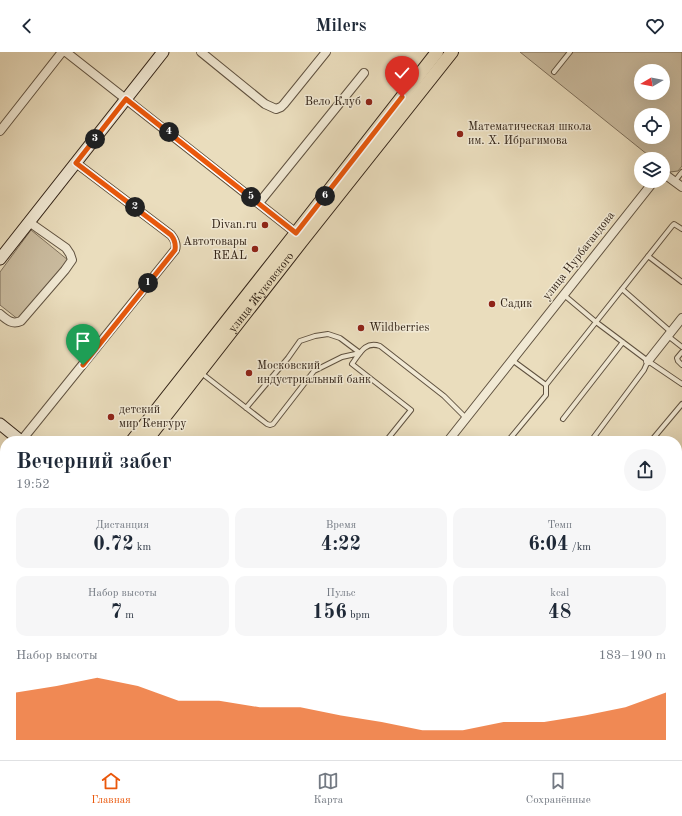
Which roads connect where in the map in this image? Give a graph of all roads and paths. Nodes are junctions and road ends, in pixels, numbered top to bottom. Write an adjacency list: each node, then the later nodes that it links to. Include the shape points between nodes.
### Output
1 (62, 52): 12 (street)
2 (66, 52): 11 (street)
3 (164, 52): 11 (street)
4 (201, 52): 5 (street, via 265,104 276,109 281,108)
5 (326, 52)
6 (437, 52): 22 (main road)
7 (452, 52): 39 (main road, улица Жуковского)
8 (570, 52): 9 (lane)
9 (554, 72)
10 (364, 73): 19 (street)
11 (126, 99): 13 (street); 19 (street)
12 (0, 131)
13 (76, 163): 20 (street); 48 (street, via 171,235 176,247)
14 (682, 172): 16 (lane)
15 (670, 178): 16 (street)
16 (675, 182): 17 (street)
17 (682, 187)
18 (648, 188): 27 (street, улица Нурбагандова)
19 (259, 203): 22 (street)
20 (29, 222): 24 (street); 28 (street, via 66,248 72,260 21,321 11,322)
21 (682, 230): 23 (lane, via 673,225)
22 (296, 233): 49 (main road)
23 (648, 256): 25 (lane); 26 (lane)
24 (0, 259)
25 (682, 282)
26 (622, 289): 30 (lane); 31 (lane)
27 (564, 295): 30 (lane); 36 (street, улица Нурбагандова)
28 (0, 314)
29 (682, 318): 31 (street)
30 (596, 322): 32 (lane); 41 (lane)
31 (670, 334): 33 (lane); 37 (street)
32 (623, 342): 37 (lane); 45 (lane)
33 (682, 347)
34 (682, 352): 38 (lane, via 677,360)
35 (360, 353): 43 (lane, via 342,357 314,371 272,425); 43 (lane, via 340,338 328,334 300,341); 44 (lane, via 373,344 380,346 444,396); 51 (lane, via 352,364 411,410)
36 (512, 360): 41 (lane); 44 (street, улица Нурбагандова)
37 (648, 361): 40 (lane); 54 (lane)
38 (682, 364)
39 (200, 372): 43 (lane); 50 (main road, улица Жуковского)
40 (682, 384)
41 (546, 385): 53 (lane, via 546,395)
42 (682, 404): 55 (lane)
43 (246, 408)
44 (466, 418): 52 (street, улица Нурбагандова)
45 (563, 419)
46 (0, 424): 47 (street)
47 (15, 436)
48 (25, 436)
49 (136, 436)
50 (150, 436)
51 (390, 436)
52 (452, 436)
53 (512, 436)
54 (595, 436)
55 (655, 436)

